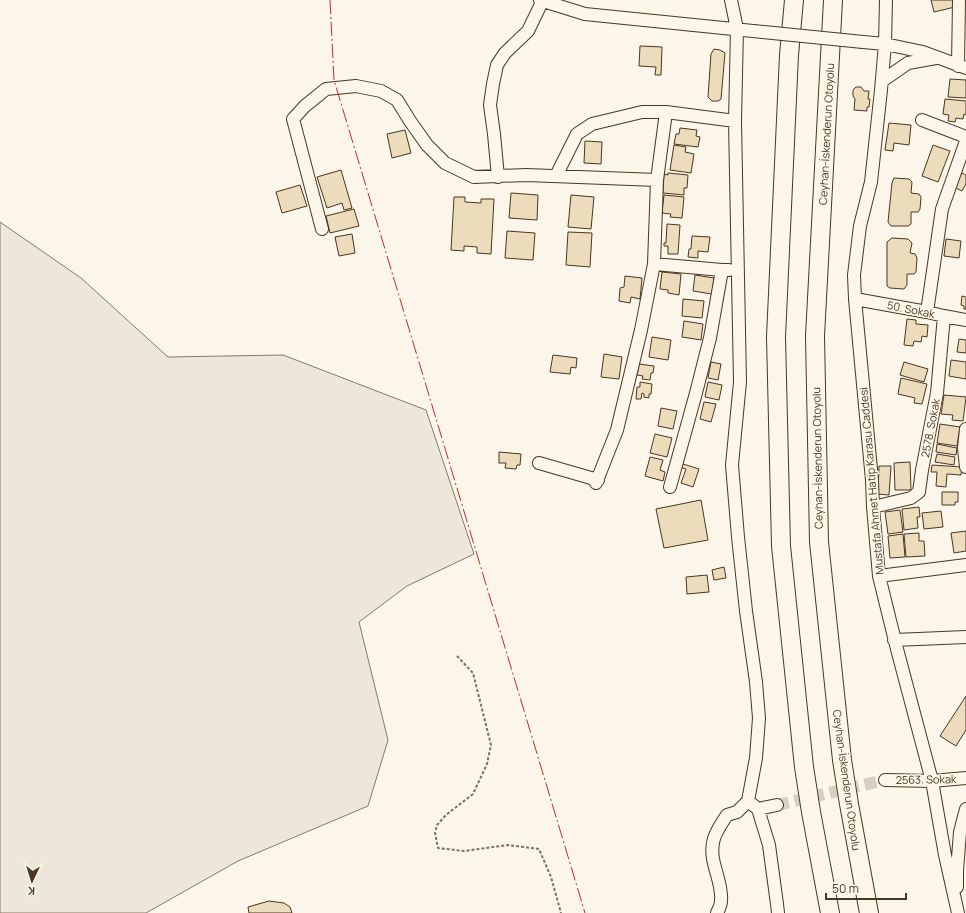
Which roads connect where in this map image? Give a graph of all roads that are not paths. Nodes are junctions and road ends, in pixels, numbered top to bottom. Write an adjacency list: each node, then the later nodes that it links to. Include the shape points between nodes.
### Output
1 (731, 0): 7 (street)
2 (794, 0): 46 (highway, via 789,55 776,337 781,546 804,767)
3 (833, 0): 47 (highway, Ceyhan-İskenderun Otoyolu, via 814,336 819,542 842,760)
4 (886, 0): 8 (street, Mustafa Ahmet Hatip Karasu Caddesi)
5 (959, 0): 10 (street)
6 (541, 1): 7 (street, via 585,14); 18 (street, via 528,31 505,53 497,65 492,84 490,105)
7 (737, 29): 8 (street, bridge); 14 (street)
8 (885, 44): 9 (street, via 923,52); 11 (street, Mustafa Ahmet Hatip Karasu Caddesi)
9 (937, 58): 10 (street); 11 (street, via 908,63)
10 (962, 67)
11 (882, 81): 24 (street, Mustafa Ahmet Hatip Karasu Caddesi, via 871,182 860,226 854,275)
12 (666, 112): 14 (street); 17 (street, via 642,112 592,124 577,134); 19 (street)
13 (922, 120): 15 (street)
14 (735, 121): 22 (street)
15 (966, 137)
16 (966, 141): 25 (street, via 942,209)
17 (556, 176): 18 (street); 19 (street)
18 (498, 177): 20 (street, via 474,178 445,162 427,145 397,100 381,91 356,86 326,89 293,119)
19 (656, 180): 21 (street)
20 (322, 229)
21 (654, 264): 23 (street); 30 (street, via 617,430 597,481)
22 (738, 269): 23 (street); 40 (street, via 740,382 732,465 746,611 760,718)
23 (722, 270): 31 (street, via 710,338)
24 (856, 299): 25 (street, 50. Sokak); 32 (street, Mustafa Ahmet Hatip Karasu Caddesi)
25 (927, 312): 26 (street, 50. Sokak)
26 (944, 316): 27 (street, 50. Sokak); 32 (street, 2578. Sokak, via 937,393 919,492 911,498)
27 (966, 320)
28 (966, 429): 29 (street)
29 (966, 462)
30 (539, 463)
31 (670, 487)
32 (873, 507): 34 (street, Mustafa Ahmet Hatip Karasu Caddesi)
33 (966, 565): 34 (street)
34 (879, 576): 36 (street, Mustafa Ahmet Hatip Karasu Caddesi)
35 (965, 633): 36 (street)
36 (894, 640): 39 (street, Mustafa Ahmet Hatip Karasu Caddesi)
37 (966, 778): 39 (street, 2563. Sokak)
38 (885, 780): 39 (street, 2563. Sokak)
39 (932, 781): 43 (street, Mustafa Ahmet Hatip Karasu Caddesi)
40 (753, 805): 41 (street); 44 (street, via 727,815 713,842 712,857 722,902); 45 (street, via 769,845)
41 (777, 805)
42 (966, 809): 43 (street, via 960,832 957,870)
43 (958, 910)
44 (717, 913)
45 (778, 913)
46 (830, 913)
47 (869, 913)

